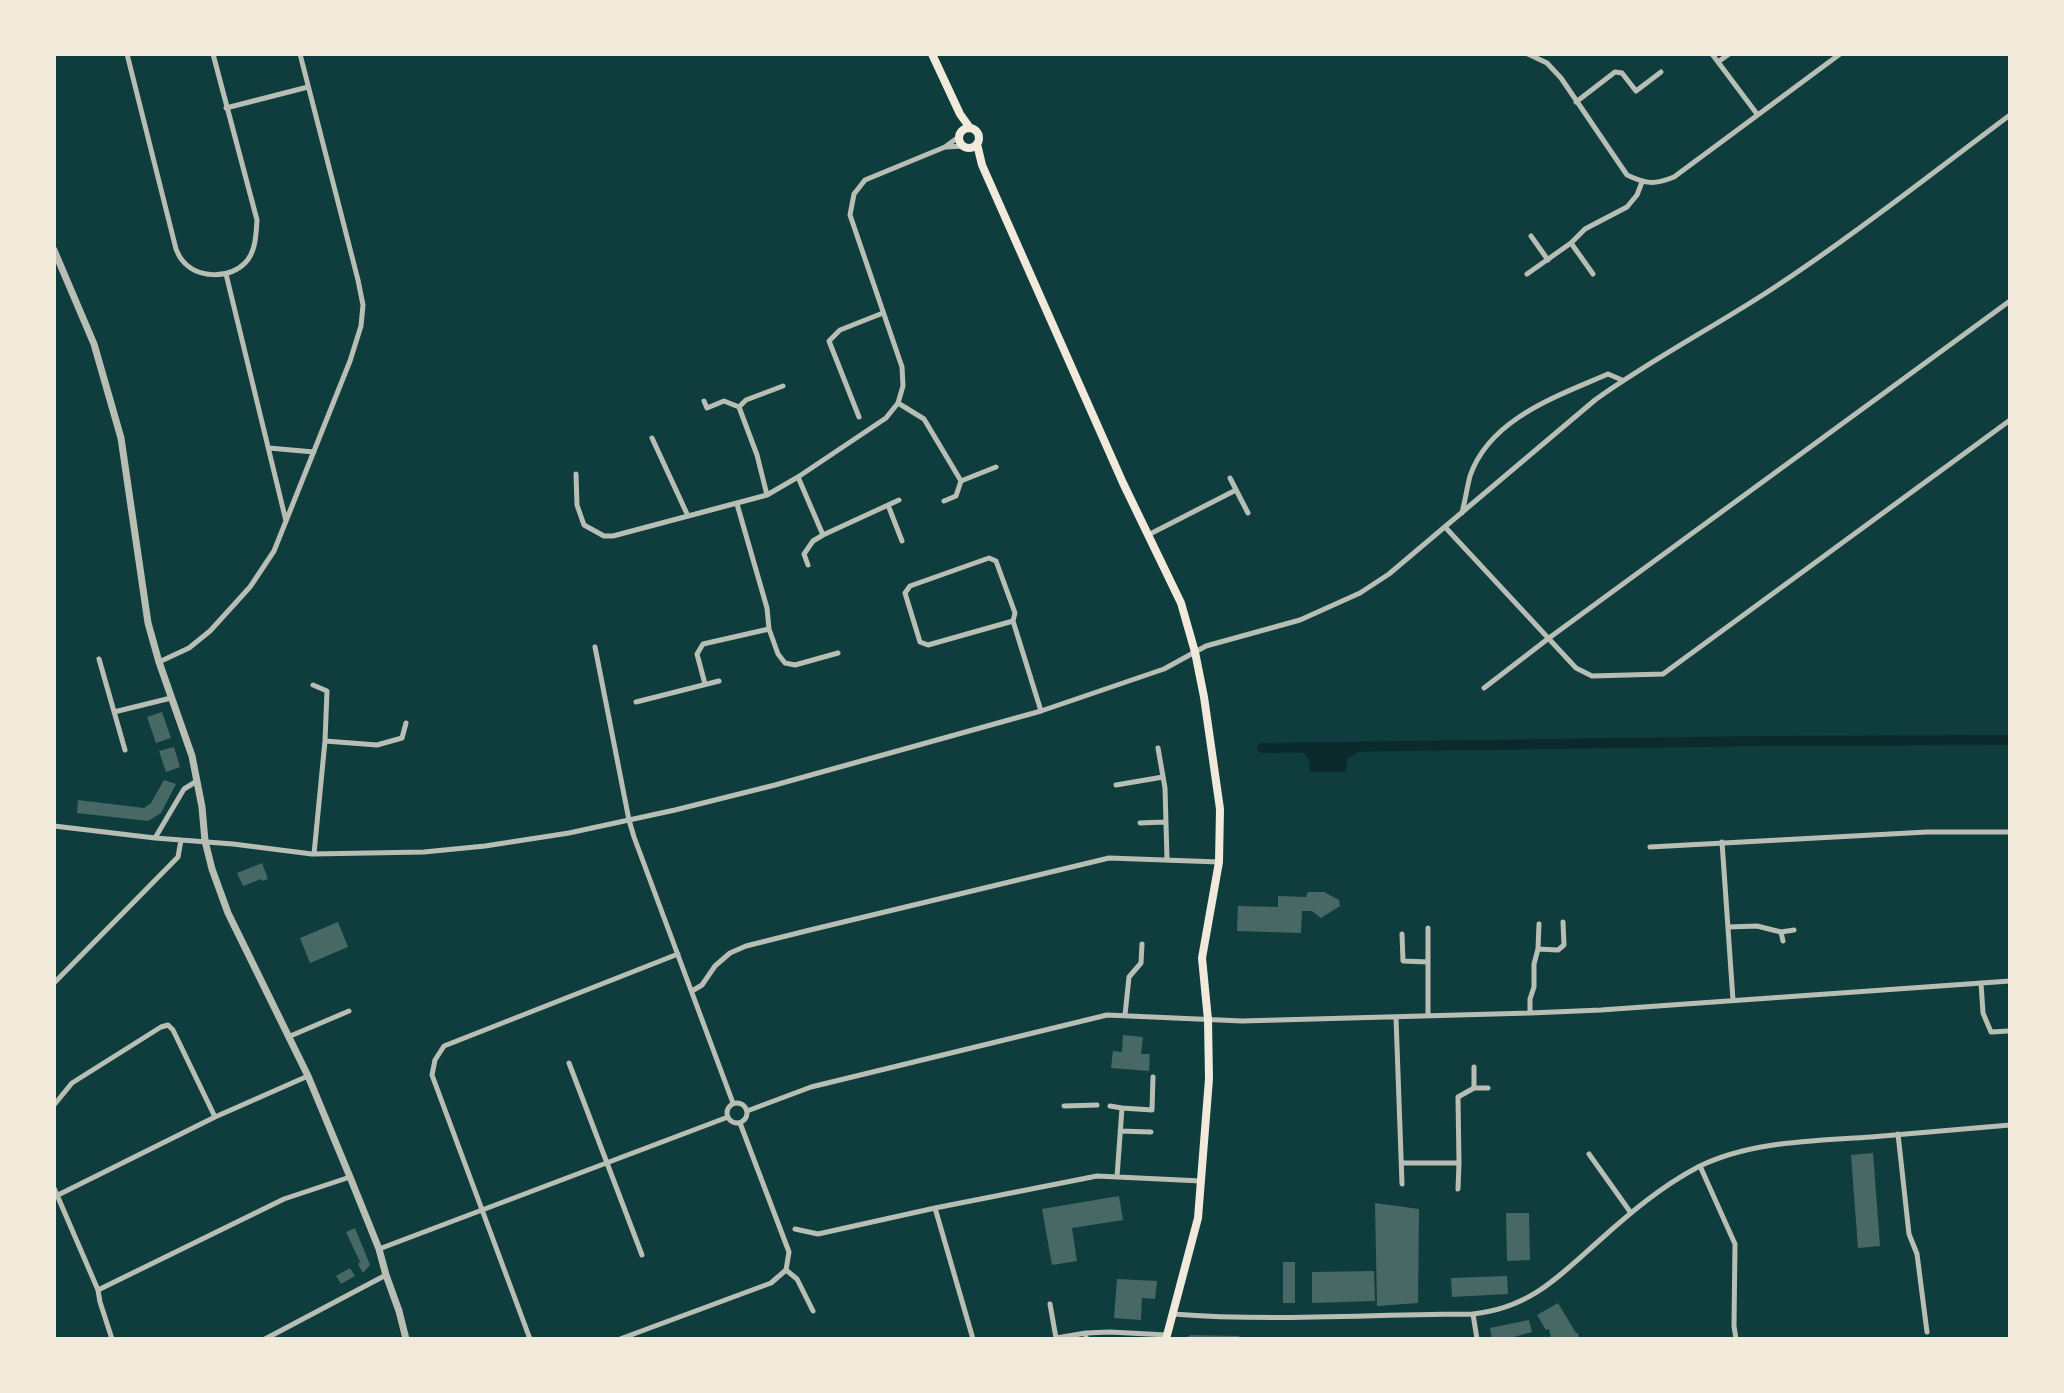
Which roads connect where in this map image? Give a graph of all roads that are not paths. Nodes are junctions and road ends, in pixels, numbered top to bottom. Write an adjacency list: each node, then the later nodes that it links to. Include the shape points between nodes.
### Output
1 (127, 54): 24 (street, via 176,249 193,269)
2 (213, 54): 13 (street)
3 (300, 54): 11 (street)
4 (932, 54): 16 (main road)
5 (1528, 54): 12 (street, via 1547,63)
6 (1712, 54): 9 (street)
7 (1729, 54): 9 (street)
8 (1840, 54): 14 (street)
9 (1718, 62): 14 (street)
10 (1661, 72): 12 (street, via 1636,91 1615,72)
11 (308, 87): 13 (street); 38 (street, via 363,305 350,361)
12 (1576, 102): 19 (street, via 1627,175)
13 (226, 108): 24 (street, via 257,220 256,242 246,262)
14 (1757, 114): 19 (street, via 1674,177 1658,184)
15 (2010, 115): 29 (street, via 1835,247)
16 (963, 132): 17 (main road, via 960,141); 17 (main road, via 977,132 979,138); 18 (street)
17 (970, 146): 18 (street); 56 (main road)
18 (945, 147): 28 (street, via 865,180 854,194 850,215)
19 (1642, 182): 21 (street, via 1627,207 1585,229)
20 (1531, 236): 23 (street)
21 (1571, 243): 23 (street); 26 (street)
22 (54, 250): 66 (street, via 94,344 121,438 148,623)
23 (1548, 260): 25 (street)
24 (226, 274): 37 (street)
25 (1527, 274)
26 (1593, 274)
27 (2010, 301): 61 (street)
28 (883, 313): 32 (street, via 902,367); 34 (street, via 840,330 829,341)
29 (1622, 380): 51 (street); 51 (street, via 1608,374 1508,424 1479,459)
30 (783, 386): 33 (street)
31 (704, 401): 33 (street, via 707,408 724,401)
32 (898, 403): 41 (street, via 886,418); 43 (street, via 924,419)
33 (739, 407): 45 (street)
34 (859, 417)
35 (2010, 420): 61 (street, via 1663,674 1592,676 1576,668)
36 (652, 438): 52 (street)
37 (269, 448): 38 (street); 53 (street)
38 (314, 452): 53 (street)
39 (996, 467): 43 (street)
40 (576, 474): 52 (street, via 584,525 604,536)
41 (798, 477): 45 (street); 55 (street)
42 (1230, 478): 44 (street)
43 (961, 481): 47 (street, via 956,496)
44 (1236, 490): 50 (street); 56 (street)
45 (767, 495): 48 (street)
46 (899, 500): 49 (street)
47 (944, 501)
48 (737, 504): 52 (street); 60 (street)
49 (888, 505): 55 (street); 57 (street)
50 (1248, 513)
51 (1462, 513): 54 (street)
52 (688, 516)
53 (286, 521): 66 (street, via 250,587 210,631)
54 (1445, 527): 61 (street); 63 (street, via 1360,593 1300,620)
55 (823, 535): 58 (street, via 804,554)
56 (1148, 535): 63 (main road, via 1181,603)
57 (902, 541)
58 (808, 565)
59 (1013, 621): 59 (street, via 1015,613 996,561 989,558 910,586 905,593 920,642 928,645); 73 (street)
60 (769, 629): 64 (street, via 785,663); 68 (street, via 703,644 697,654)
61 (1549, 638): 70 (street)
62 (595, 647): 82 (street)
63 (1195, 652): 73 (street, via 1159,671); 94 (main road, via 1220,809)
64 (838, 653)
65 (99, 659): 74 (street)
66 (159, 662): 71 (street)
67 (719, 681): 68 (street)
68 (705, 684): 72 (street)
69 (313, 685): 76 (street, via 327,691)
70 (1484, 688)
71 (171, 698): 74 (street); 80 (street)
72 (636, 702)
73 (1041, 711): 82 (street)
74 (114, 712): 78 (street)
75 (406, 723): 76 (street, via 402,738 377,745)
76 (325, 741): 92 (street)
77 (1158, 748): 79 (street)
78 (125, 750)
79 (1163, 777): 81 (street); 83 (street)
80 (197, 781): 87 (street, via 184,789); 89 (street)
81 (1116, 785)
82 (629, 820): 92 (street, via 485,846); 105 (street)
83 (1165, 822): 84 (street); 93 (street)
84 (1140, 823)
85 (54, 826): 87 (street)
86 (2010, 832): 90 (street)
87 (155, 838): 88 (street)
88 (181, 840): 89 (street); 108 (street, via 178,857)
89 (205, 841): 92 (street); 119 (street, via 228,913)
90 (1722, 842): 91 (street); 97 (street)
91 (1650, 847)
92 (314, 854)
93 (1167, 859): 94 (street); 110 (street, via 1102,859 746,946 730,953)
94 (1219, 862): 117 (main road, via 1202,958)
95 (1563, 922): 104 (street, via 1564,945 1558,950)
96 (1539, 924): 104 (street)
97 (1728, 927): 100 (street); 111 (street)
98 (1428, 928): 106 (street)
99 (1794, 930): 100 (street)
100 (1781, 932): 102 (street)
101 (1402, 934): 106 (street, via 1403,961)
102 (1783, 941)
103 (1142, 944): 114 (street, via 1141,963 1129,977)
104 (1538, 949): 113 (street)
105 (678, 954): 110 (street); 153 (street, via 444,1046 432,1075)
106 (1428, 962): 115 (street)
107 (2010, 981): 109 (street)
108 (54, 983)
109 (1981, 983): 111 (street); 118 (street, via 1983,1013 1991,1032)
110 (692, 991): 126 (street)
111 (1733, 1000): 113 (street)
112 (349, 1011): 119 (street)
113 (1530, 1013): 115 (street)
114 (1125, 1015): 117 (street); 132 (street, via 1093,1017 822,1084)
115 (1428, 1016): 116 (street)
116 (1396, 1018): 117 (street); 142 (street)
117 (1208, 1020): 147 (main road)
118 (2009, 1031)
119 (288, 1037): 122 (street)
120 (569, 1063): 141 (street)
121 (1474, 1067): 124 (street)
122 (308, 1076): 133 (street); 145 (street)
123 (1153, 1077): 131 (street, via 1152,1110)
124 (1474, 1088): 125 (street); 143 (street, via 1458,1097)
125 (1488, 1088)
126 (733, 1103): 132 (street); 134 (street)
127 (54, 1105): 133 (street, via 72,1083 168,1025)
128 (1097, 1105): 129 (street)
129 (1064, 1106)
130 (1110, 1106): 131 (street)
131 (1122, 1108): 137 (street)
132 (747, 1111): 135 (street)
133 (215, 1117): 151 (street)
134 (728, 1117): 135 (street); 141 (street)
135 (740, 1123): 158 (street, via 789,1252)
136 (2010, 1125): 139 (street)
137 (1120, 1131): 138 (street); 146 (street)
138 (1151, 1132)
139 (1898, 1134): 144 (street, via 1762,1148); 165 (street)
140 (1589, 1154): 154 (street)
141 (608, 1163): 153 (street); 157 (street)
142 (1403, 1163): 143 (street); 148 (street)
143 (1459, 1163): 150 (street)
144 (1700, 1166): 154 (street); 176 (street, via 1735,1244)
145 (350, 1177): 156 (street); 160 (street, via 284,1199)
146 (1117, 1177): 147 (street); 152 (street, via 1097,1176)
147 (1202, 1181): 163 (main road)
148 (1402, 1184)
149 (54, 1188): 151 (street)
150 (1458, 1189)
151 (58, 1195): 160 (street)
152 (935, 1208): 155 (street, via 818,1234); 174 (street)
153 (482, 1210): 156 (street); 172 (street)
154 (1631, 1213): 164 (street, via 1540,1291 1505,1309)
155 (795, 1229)
156 (379, 1249): 159 (street)
157 (642, 1255)
158 (786, 1270): 162 (street, via 797,1279); 173 (street, via 771,1283)
159 (386, 1275): 170 (street); 171 (street)
160 (98, 1290): 169 (street)
161 (1050, 1304): 168 (street)
162 (813, 1311)
163 (1173, 1314): 164 (street, via 1247,1319); 167 (main road)
164 (1473, 1314): 175 (street)
165 (1927, 1332)
166 (1086, 1336): 167 (street); 168 (street)
167 (1167, 1337)
168 (1053, 1338)
169 (112, 1339)
170 (265, 1339)
171 (406, 1339)
172 (530, 1339)
173 (620, 1339)
174 (973, 1339)
175 (1477, 1339)
176 (1736, 1339)

